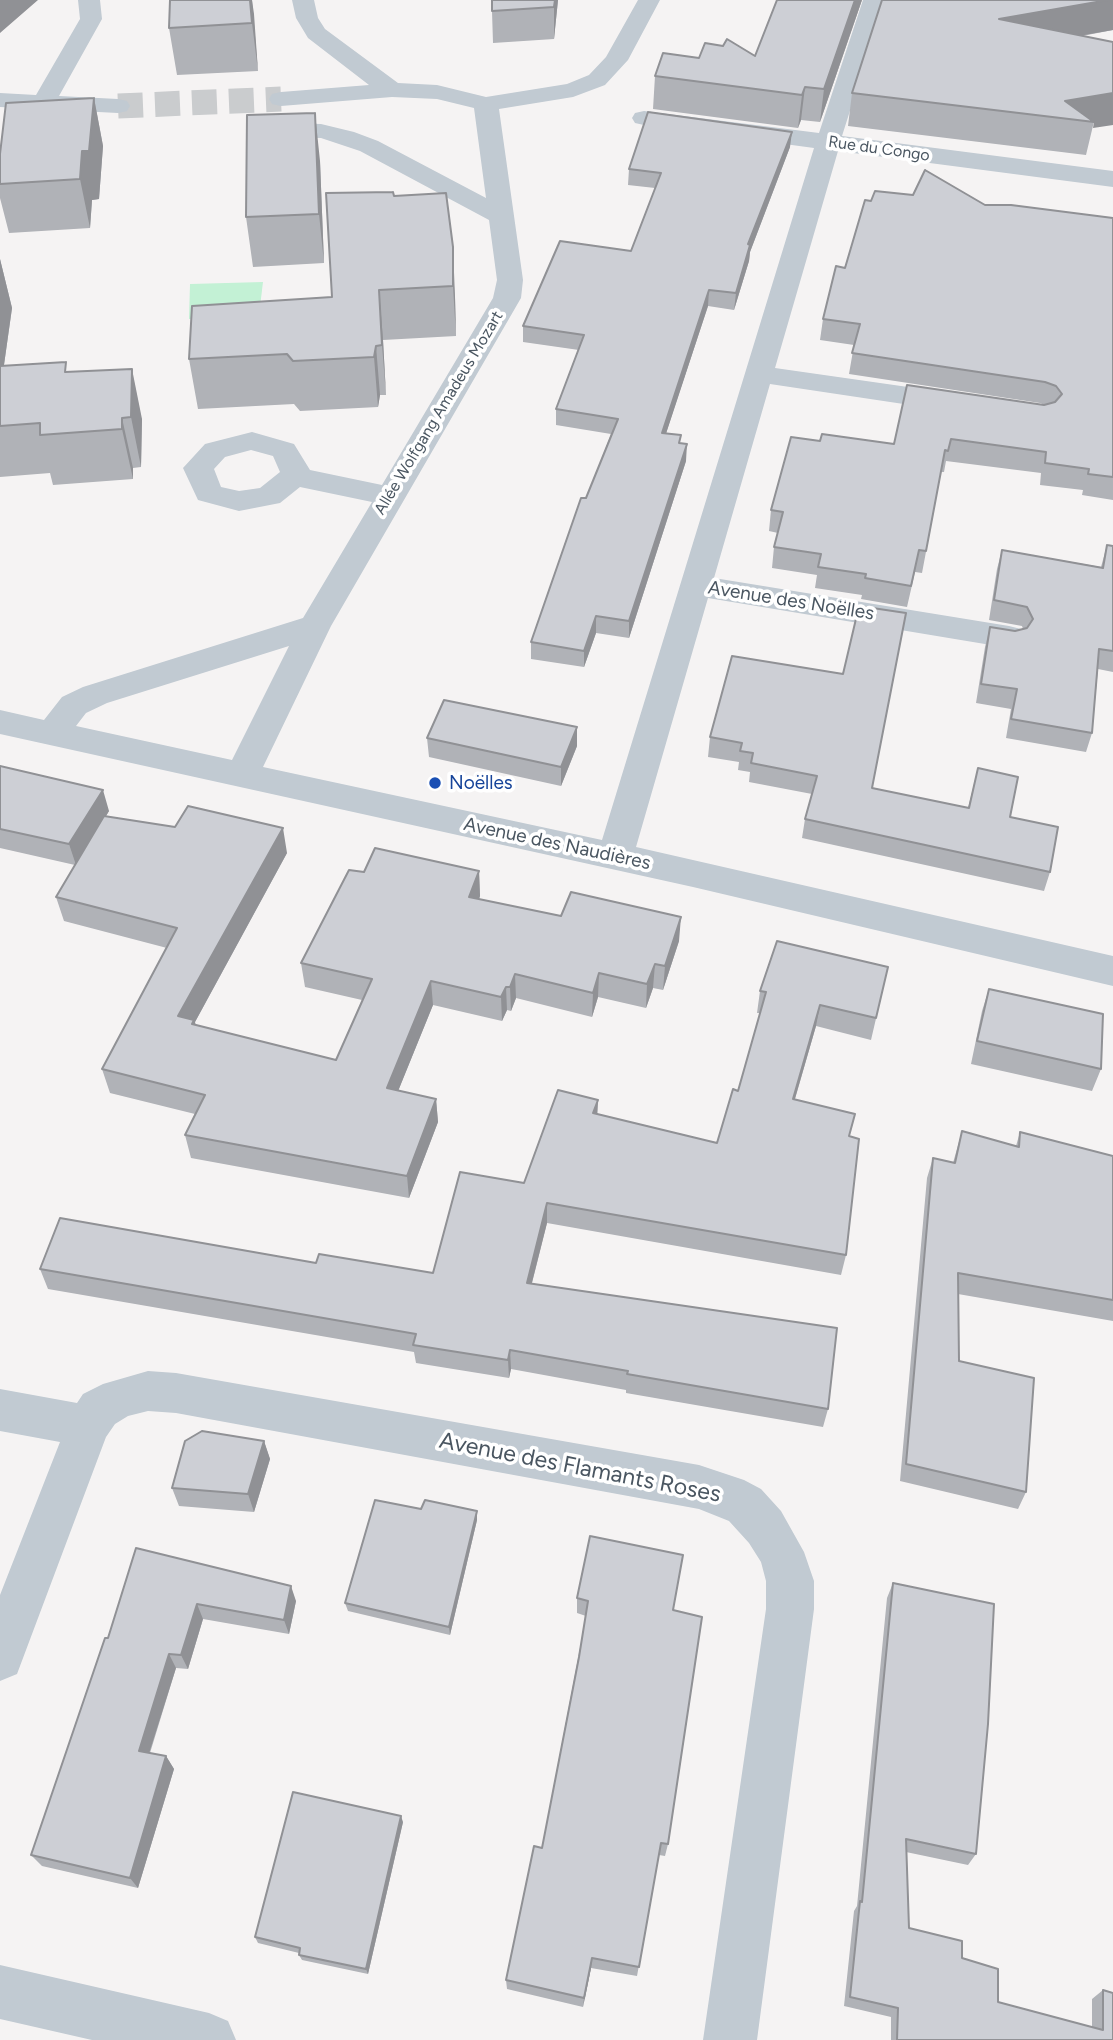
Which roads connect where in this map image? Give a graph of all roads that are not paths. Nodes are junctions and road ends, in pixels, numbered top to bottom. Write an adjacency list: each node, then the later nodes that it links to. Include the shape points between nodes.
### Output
1 (89, 0): 8 (street, via 91,19)
2 (303, 0): 5 (street, via 306,18 316,33)
3 (649, 0): 9 (street, via 616,60 597,79 573,90)
4 (874, 0): 13 (street, Avenue des Noëlles)
5 (392, 90): 6 (street); 9 (street, via 437,92)
6 (281, 99)
7 (0, 100): 8 (street)
8 (43, 103): 10 (street)
9 (486, 104): 15 (street, Allée Wolfgang Amadeus Mozart)
10 (118, 106)
11 (644, 118): 13 (street, Rue du Congo)
12 (284, 130): 15 (street, via 321,131 369,146)
13 (829, 142): 14 (street, Rue du Congo); 16 (street, Avenue des Noëlles)
14 (1113, 180)
15 (502, 216): 19 (street, Allée Wolfgang Amadeus Mozart, via 510,280 507,298)
16 (760, 374): 17 (street); 20 (street, Avenue des Noëlles)
17 (986, 407)
18 (294, 476): 19 (street)
19 (388, 496): 21 (street, Allée Wolfgang Amadeus Mozart)
20 (697, 586): 22 (street, Avenue des Noëlles); 28 (street, Avenue des Noëlles)
21 (315, 626): 23 (street); 24 (street, Allée Wolfgang Amadeus Mozart)
22 (1009, 637)
23 (248, 647): 24 (street); 26 (street, via 95,695 74,705)
24 (280, 697): 27 (street, Allée Wolfgang Amadeus Mozart)
25 (0, 722): 26 (street, Avenue des Naudières)
26 (52, 733): 27 (street, Avenue des Naudières)
27 (242, 774): 28 (street, Avenue des Naudières)
28 (615, 856): 29 (street, Avenue des Naudières)
29 (1113, 971)
30 (0, 1410): 31 (street)
31 (88, 1426): 32 (street, Avenue des Flamants Roses); 35 (street, Avenue des Flamants Roses, via 99,1409 119,1398 148,1391 176,1392 699,1488 745,1505 781,1552 790,1581 790,1609)
32 (0, 1657)
33 (0, 1992): 34 (street)
34 (209, 2040)
35 (730, 2040)

